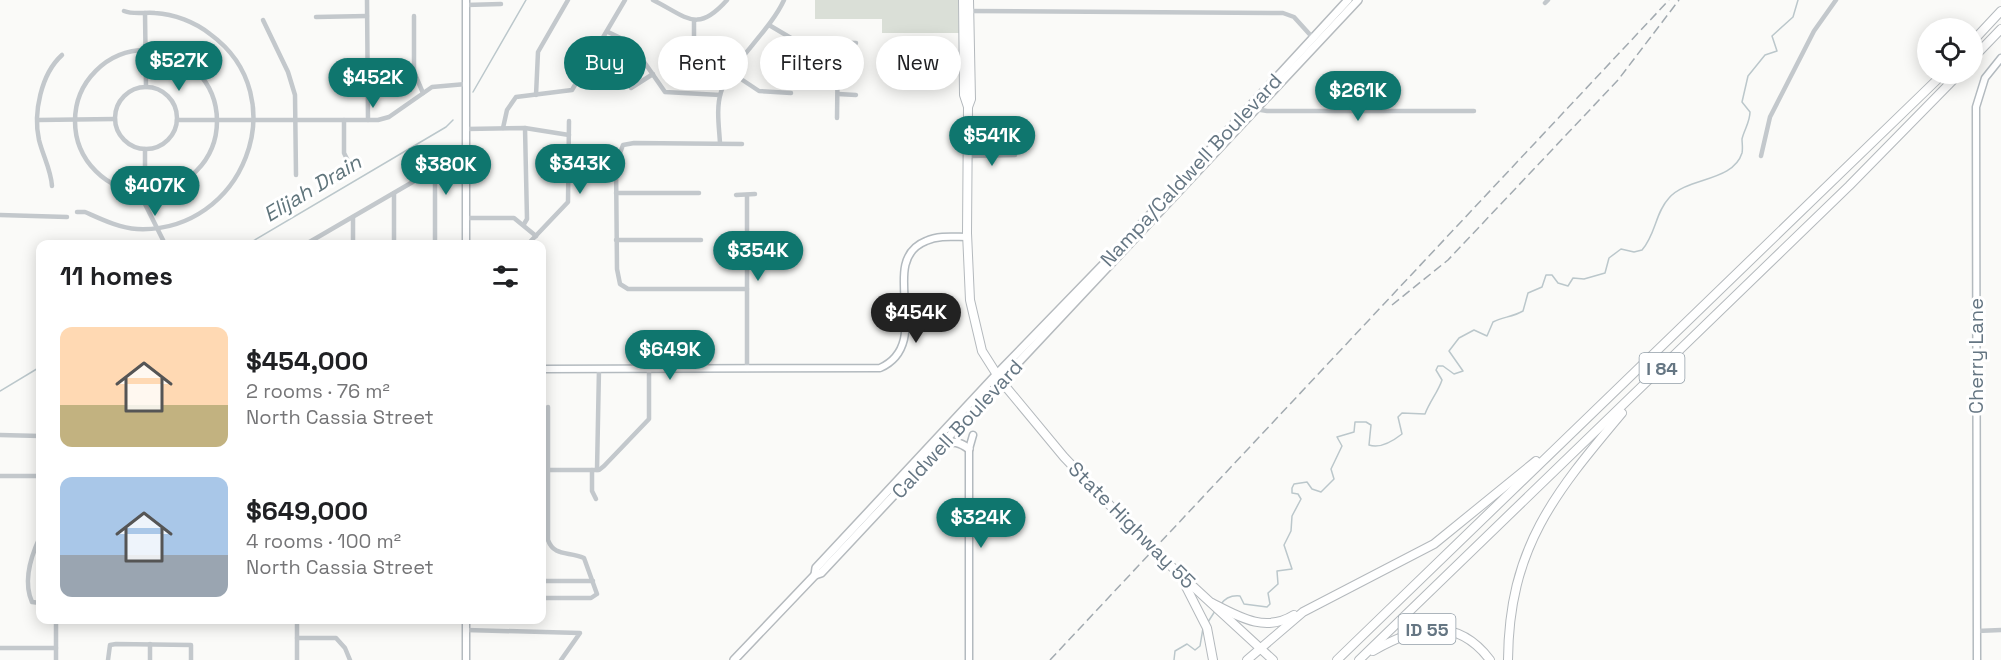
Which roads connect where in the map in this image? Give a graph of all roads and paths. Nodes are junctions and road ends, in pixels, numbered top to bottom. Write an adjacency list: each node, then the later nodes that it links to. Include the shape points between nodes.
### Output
1 (367, 0): 18 (street)
2 (568, 0): 52 (street, via 538,52)
3 (626, 0): 26 (street)
4 (653, 0): 22 (street)
5 (727, 0): 22 (street, via 708,19)
6 (784, 0): 23 (street)
7 (963, 0): 55 (highway, via 964,89)
8 (969, 0): 15 (highway)
9 (1348, 0): 30 (main road)
10 (1358, 0): 30 (main road, Nampa/Caldwell Boulevard)
11 (1836, 0): 79 (street, via 1814,31 1770,117)
12 (466, 2): 13 (street); 40 (street)
13 (501, 4)
14 (124, 11): 17 (street)
15 (969, 11): 30 (street, via 1283,13 1294,17); 55 (highway)
16 (2001, 11): 25 (highway)
17 (145, 13): 32 (street); 60 (street, via 176,16 191,22 225,45 243,74)
18 (367, 16): 20 (street); 36 (street)
19 (414, 16): 48 (street, via 414,72)
20 (316, 17)
21 (263, 20): 67 (street, via 288,72 295,95)
22 (694, 21): 28 (street)
23 (769, 25): 29 (street); 33 (street)
24 (2001, 29): 31 (highway)
25 (1983, 30)
26 (608, 32): 27 (street); 38 (street, via 631,43)
27 (606, 36)
28 (693, 36)
29 (788, 36)
30 (1316, 40): 56 (main road, Nampa/Caldwell Boulevard)
31 (1983, 48)
32 (145, 50): 44 (street); 62 (street, via 115,57 96,70 82,89); 66 (street, via 167,53 195,70 213,99)
33 (748, 52)
34 (62, 56): 61 (street, via 45,83)
35 (2001, 58): 145 (street, Cherry Lane, via 1985,78 1976,107)
36 (367, 63): 37 (street, via 342,64); 65 (street)
37 (336, 69)
38 (653, 74): 39 (street); 53 (street, via 664,92)
39 (646, 78)
40 (466, 84): 48 (street, via 441,85); 71 (street)
41 (748, 84): 49 (street, via 759,91)
42 (1933, 84): 118 (highway, I 84)
43 (1949, 84): 116 (highway, I 84)
44 (146, 87): 59 (street, via 124,96); 63 (street, via 168,96)
45 (572, 90): 50 (street); 52 (street)
46 (723, 90): 53 (street)
47 (837, 90): 51 (street)
48 (423, 93): 65 (street, via 389,117)
49 (791, 93)
50 (578, 94)
51 (837, 94): 54 (street); 58 (street)
52 (536, 95): 69 (street, via 511,102)
53 (720, 95): 73 (street)
54 (856, 95)
55 (968, 107): 78 (highway, State Highway 55)
56 (1253, 107): 57 (street, via 1267,111); 109 (main road, Nampa/Caldwell Boulevard)
57 (1474, 111)
58 (837, 118)
59 (115, 119): 62 (street); 75 (street, via 125,140)
60 (253, 119): 66 (street); 67 (street); 97 (street, via 246,160 233,184 204,212 175,225)
61 (38, 120): 62 (street); 83 (street)
62 (75, 120): 84 (street, via 80,147 95,170 118,186)
63 (177, 120): 66 (street); 75 (street, via 168,140)
64 (344, 120): 65 (street); 67 (street); 80 (street, via 344,153)
65 (368, 120)
66 (216, 121): 84 (street, via 212,145 200,166 169,188)
67 (295, 121): 82 (street)
68 (569, 121): 72 (street)
69 (503, 128): 70 (street); 71 (street)
70 (525, 128): 72 (street); 96 (street)
71 (466, 129): 76 (street)
72 (569, 135): 98 (street, via 568,202)
73 (720, 143): 74 (street); 86 (street, via 623,145 616,164)
74 (742, 144)
75 (145, 149): 84 (street)
76 (466, 153): 81 (street); 95 (street)
77 (1015, 155): 78 (street)
78 (968, 156): 99 (highway, State Highway 55)
79 (1761, 156)
80 (348, 162)
81 (435, 169): 85 (street); 104 (street)
82 (296, 175)
83 (52, 186)
84 (145, 192): 97 (street, via 145,204)
85 (394, 193): 94 (street); 103 (street)
86 (616, 193): 87 (street); 107 (street)
87 (699, 193)
88 (754, 194): 90 (street)
89 (736, 195): 90 (street)
90 (747, 195): 110 (street)
91 (77, 212): 97 (street, via 124,227)
92 (0, 215): 93 (street)
93 (67, 217)
94 (353, 217): 101 (street); 102 (street)
95 (466, 218): 96 (street, via 514,218); 105 (street)
96 (524, 224): 98 (street)
97 (155, 228): 100 (street)
98 (536, 236): 106 (street)
99 (967, 237): 114 (street, via 927,240 907,259 904,342 898,356 887,365 872,369); 115 (highway, State Highway 55, via 973,321 982,351)
100 (162, 240)
101 (317, 240)
102 (353, 240)
103 (394, 240)
104 (435, 240)
105 (466, 240)
106 (532, 240)
107 (616, 240): 108 (street); 110 (street, via 620,284 628,289)
108 (701, 240)
109 (1095, 278): 115 (main road, Caldwell Boulevard)
110 (747, 289): 114 (street)
111 (546, 369): 112 (street)
112 (598, 369): 113 (street); 125 (street)
113 (650, 369): 114 (street); 125 (street, via 649,419 604,466)
114 (747, 369)
115 (999, 378): 122 (main road, Caldwell Boulevard); 132 (highway, State Highway 55, bridge, via 1064,457); 133 (main road, Caldwell Boulevard, via 816,568)
116 (1650, 380): 151 (highway, I 84); 167 (highway, via 1593,448 1537,526 1522,560 1512,598)
117 (548, 407): 124 (street)
118 (1579, 426): 134 (highway, via 1434,544); 165 (highway, I 84)
119 (0, 435): 121 (street)
120 (973, 435): 123 (street)
121 (36, 436)
122 (940, 446): 123 (main road, via 951,441); 133 (main road, Caldwell Boulevard)
123 (969, 449): 161 (street)
124 (548, 470): 125 (street); 136 (street, via 551,548 584,558)
125 (594, 470): 128 (street, via 592,491)
126 (0, 476): 127 (street)
127 (36, 476)
128 (596, 499)
129 (36, 545): 130 (street)
130 (33, 551): 131 (street); 138 (street, via 29,597)
131 (36, 552)
132 (1178, 573): 139 (highway, State Highway 55); 162 (highway, via 1207,628)
133 (815, 575): 160 (main road, Caldwell Boulevard)
134 (1373, 575): 139 (highway, via 1270,624 1247,621); 150 (highway, via 1302,612)
135 (546, 581): 136 (street)
136 (593, 581): 137 (street, via 595,597)
137 (546, 598)
138 (36, 602)
139 (1212, 603): 150 (highway, State Highway 55)
140 (56, 624): 149 (street)
141 (297, 624): 146 (street)
142 (466, 624): 143 (street)
143 (466, 630): 158 (street); 159 (street, via 580,633)
144 (2001, 630): 145 (street)
145 (1977, 631): 168 (street, Cherry Lane)
146 (297, 638): 156 (street); 157 (street, via 336,638)
147 (150, 644): 153 (street, via 110,645); 154 (street); 155 (street, via 191,645)
148 (0, 648): 149 (street)
149 (56, 648): 152 (street)
150 (1261, 649): 163 (highway); 164 (highway, State Highway 55)
151 (1360, 659): 166 (highway, ID 55, via 1402,635 1437,629 1473,642)
152 (56, 660)
153 (108, 660)
154 (150, 660)
155 (192, 660)
156 (297, 660)
157 (350, 660)
158 (466, 660)
159 (561, 660)
160 (734, 660)
161 (969, 660)
162 (1213, 660)
163 (1247, 660)
164 (1273, 660)
165 (1337, 660)
166 (1490, 660)
167 (1508, 660)
168 (1977, 660)

